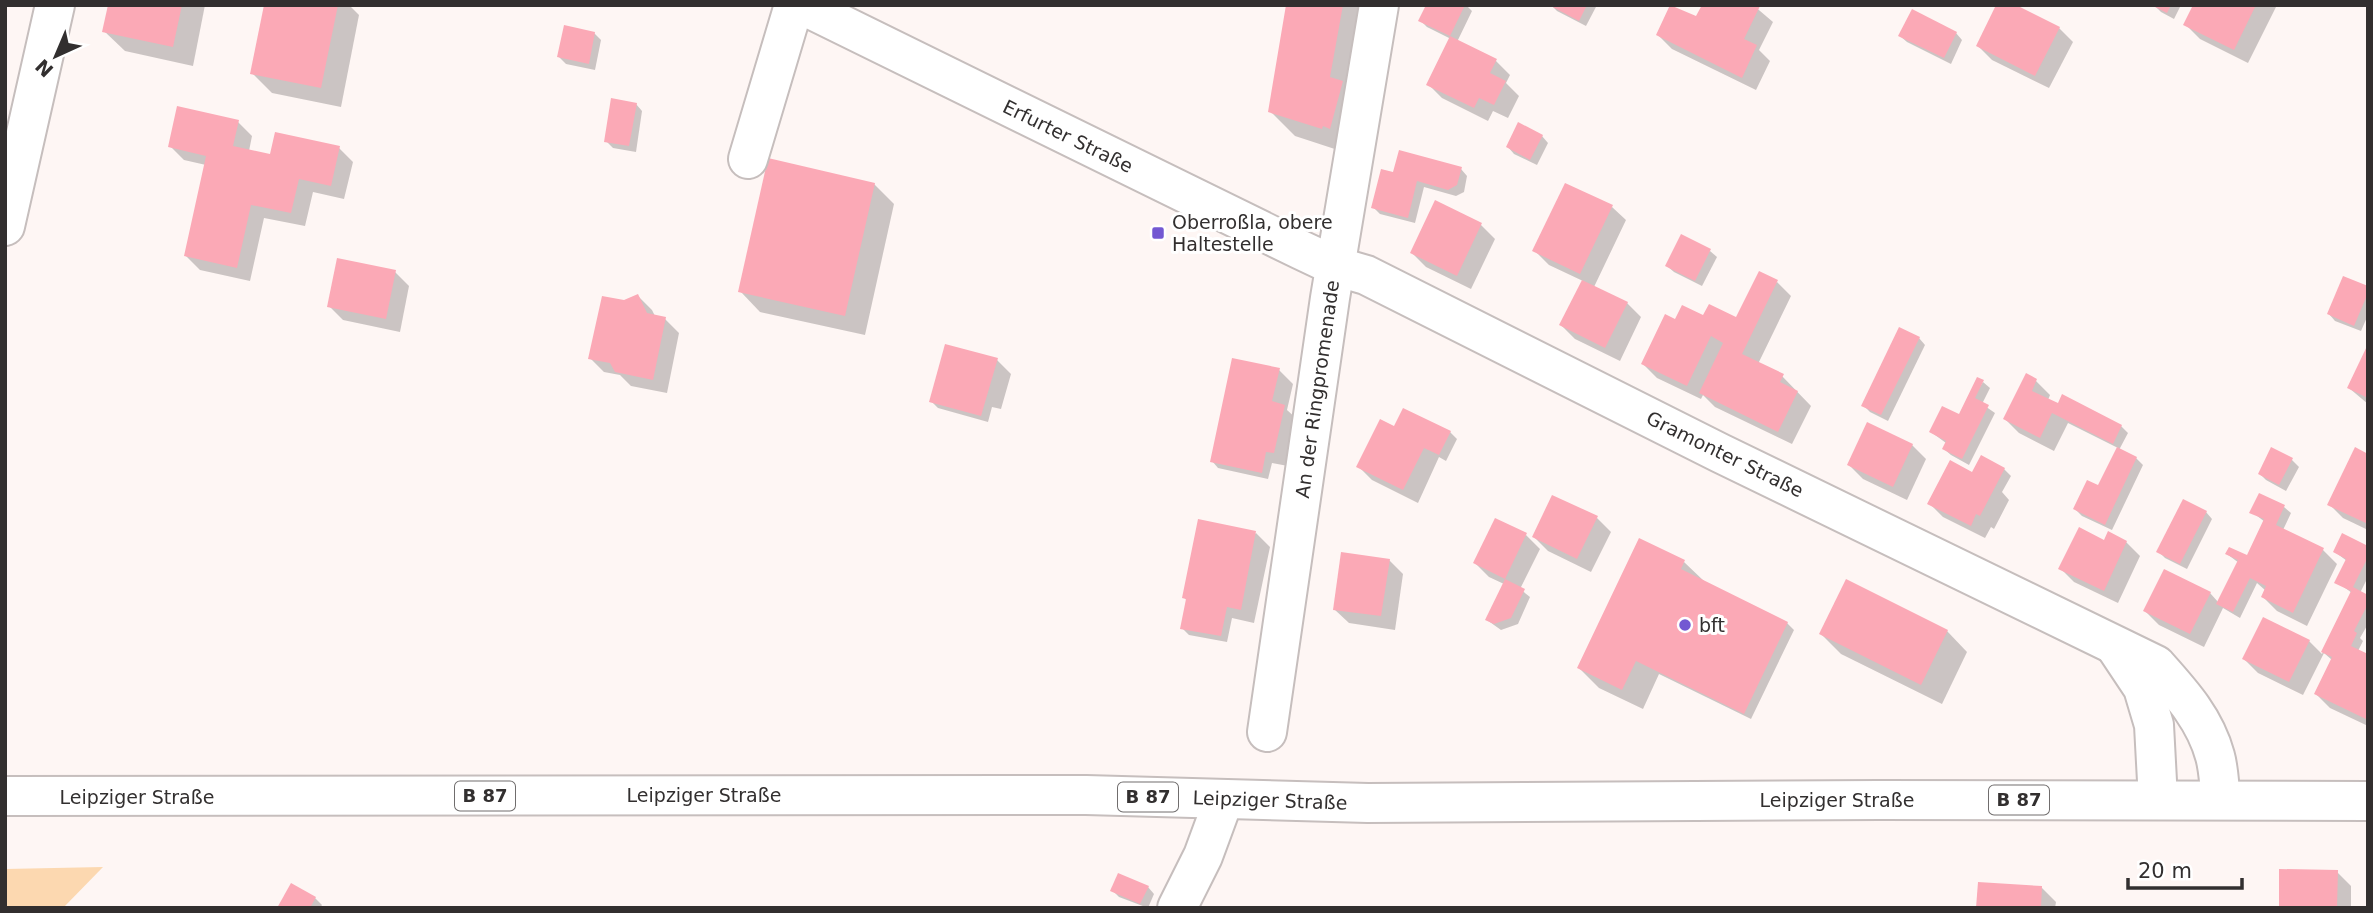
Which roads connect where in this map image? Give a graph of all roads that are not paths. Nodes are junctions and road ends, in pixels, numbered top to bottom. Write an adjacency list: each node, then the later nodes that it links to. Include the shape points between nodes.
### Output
1 (55, 5): 6 (main road)
2 (794, 5): 5 (main road)
3 (802, 5): 7 (main road, Erfurter Straße)
4 (1379, 5): 7 (main road, An der Ringpromenade)
5 (748, 159)
6 (5, 226)
7 (1335, 266): 8 (main road, Gramonter Straße, via 1366,275); 9 (main road, An der Ringpromenade)
8 (2114, 645): 12 (main road, via 2143,688 2154,725); 13 (main road, Gramonter Straße, via 2156,665 2191,704 2216,759)
9 (1267, 732)
10 (5, 796): 11 (main road, Leipziger Straße / B 87, via 806,794)
11 (1224, 799): 12 (main road, Leipziger Straße / B 87, via 1368,803); 15 (main road)
12 (2158, 800): 13 (main road, Leipziger Straße / B 87)
13 (2221, 800): 14 (main road, Leipziger Straße / B 87)
14 (2368, 801)
15 (1177, 908)

